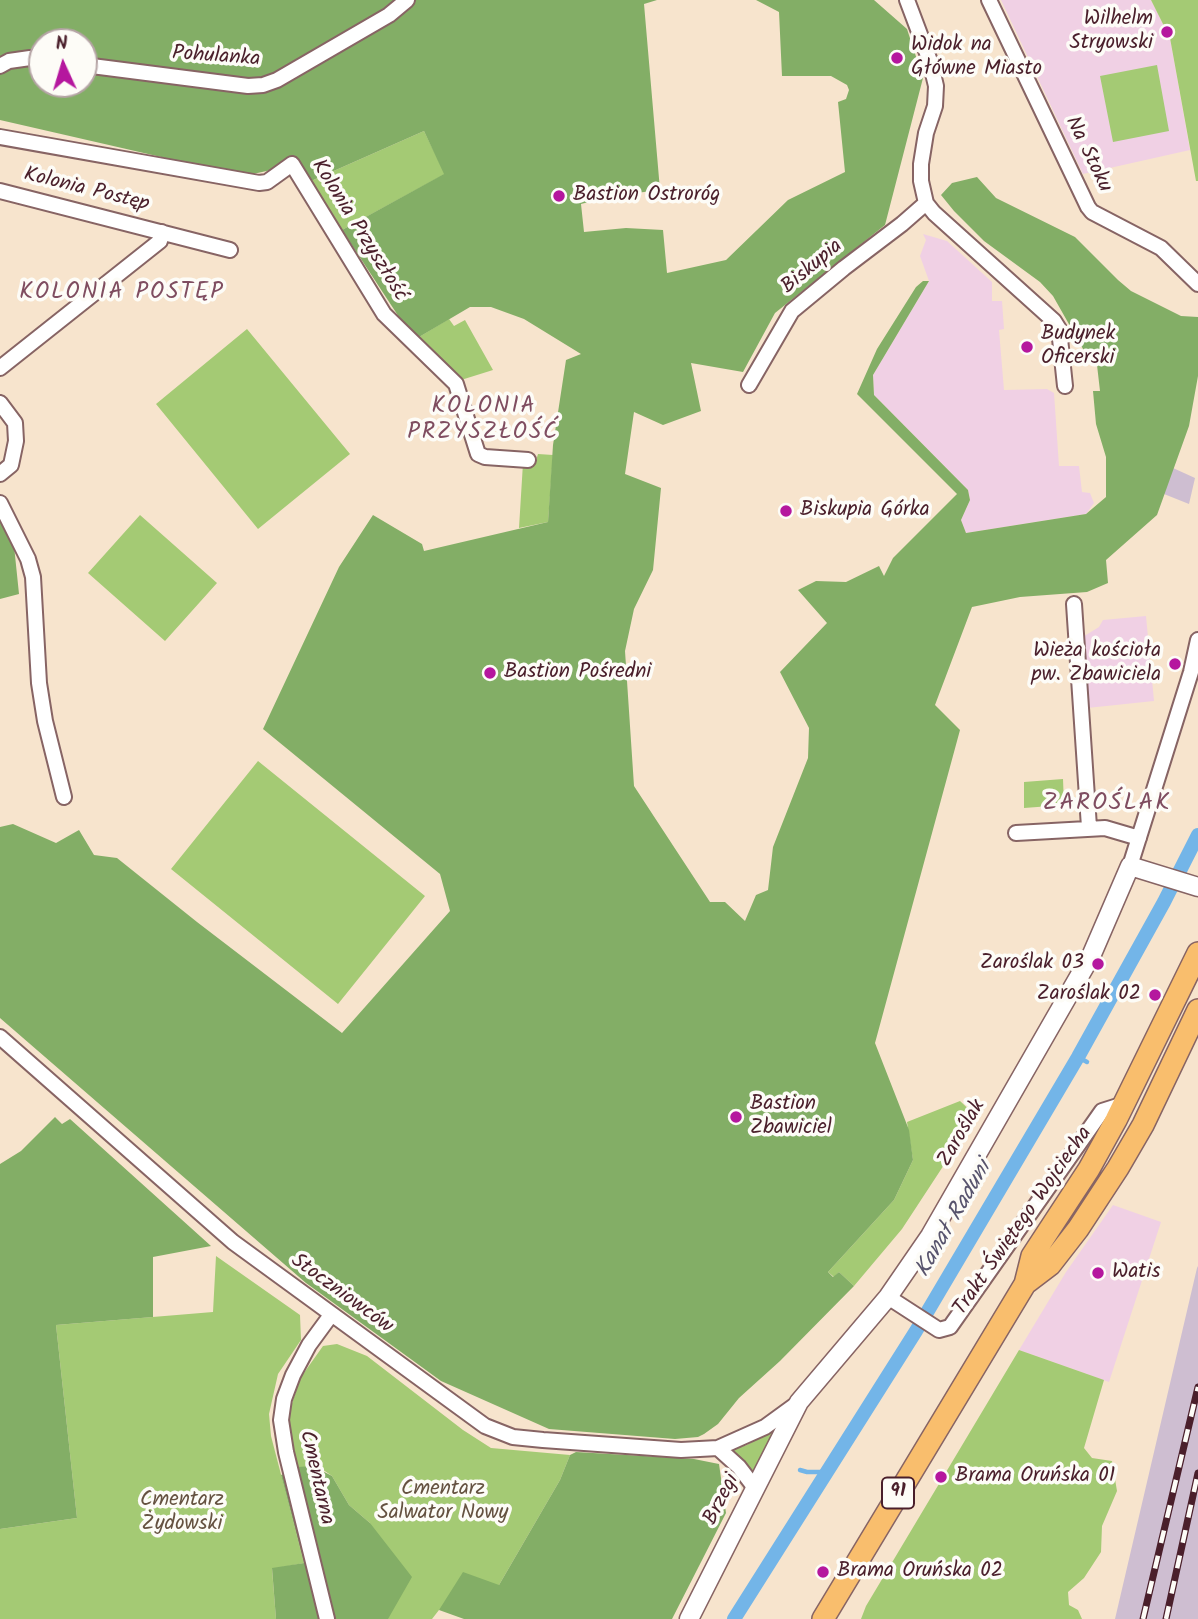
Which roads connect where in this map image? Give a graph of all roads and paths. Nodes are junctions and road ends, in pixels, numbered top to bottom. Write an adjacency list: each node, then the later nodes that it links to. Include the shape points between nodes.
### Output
1 (407, 0): 6 (street, Pohulanka, via 263,85)
2 (907, 0): 9 (street, via 936,86 921,164)
3 (989, 0): 12 (street, Na Stoku, via 1088,208 1161,248)
4 (28, 58): 5 (street)
5 (0, 66)
6 (98, 67)
7 (0, 137): 17 (street, Kolonia Przyszłość, via 259,183 292,164 384,314 456,384 478,454)
8 (0, 191): 10 (street, Kolonia Postęp)
9 (926, 203): 14 (street, Biskupia, via 792,311); 15 (street, via 1054,321 1059,328)
10 (162, 232): 11 (street, Kolonia Postęp); 13 (street, Kolonia Postęp, via 160,241)
11 (230, 250)
12 (1198, 284)
13 (0, 368)
14 (750, 385)
15 (1065, 386)
16 (0, 403): 18 (street, via 15,423 16,441 11,465)
17 (528, 460)
18 (0, 474)
19 (0, 503): 23 (street, via 33,577 39,683)
20 (1074, 604): 24 (street)
21 (1198, 640): 22 (street, Zaroślak)
22 (1195, 673): 26 (street, Zaroślak)
23 (64, 797)
24 (1089, 827): 25 (street); 26 (street)
25 (1016, 833)
26 (1139, 838): 27 (street, Zaroślak)
27 (1130, 866): 28 (street); 34 (street, Zaroślak, via 1083,970 930,1236)
28 (1198, 887)
29 (1198, 953): 32 (main road, Trakt Świętego Wojciecha / 91)
30 (1198, 1010): 33 (main road, Trakt Świętego Wojciecha, via 1118,1168 1050,1265)
31 (0, 1037): 35 (street, Stoczniowców, via 233,1242)
32 (1124, 1104): 33 (main road, Trakt Świętego Wojciecha / 91, via 1089,1169 1032,1256); 34 (street, Trakt Świętego Wojciecha, via 1102,1111 950,1327 939,1330)
33 (1025, 1284): 41 (main road, Trakt Świętego Wojciecha / 91)
34 (888, 1297): 36 (street, Zaroślak)
35 (331, 1315): 37 (street, Stoczniowców, via 474,1419 501,1433 681,1450); 39 (street, Cmentarna, via 293,1375 281,1420)
36 (799, 1402): 37 (street, Stoczniowców, via 765,1427); 38 (street, Brzegi)
37 (718, 1448): 38 (street)
38 (755, 1488): 40 (street, Brzegi)
39 (327, 1619)
40 (689, 1619)
41 (823, 1619)

